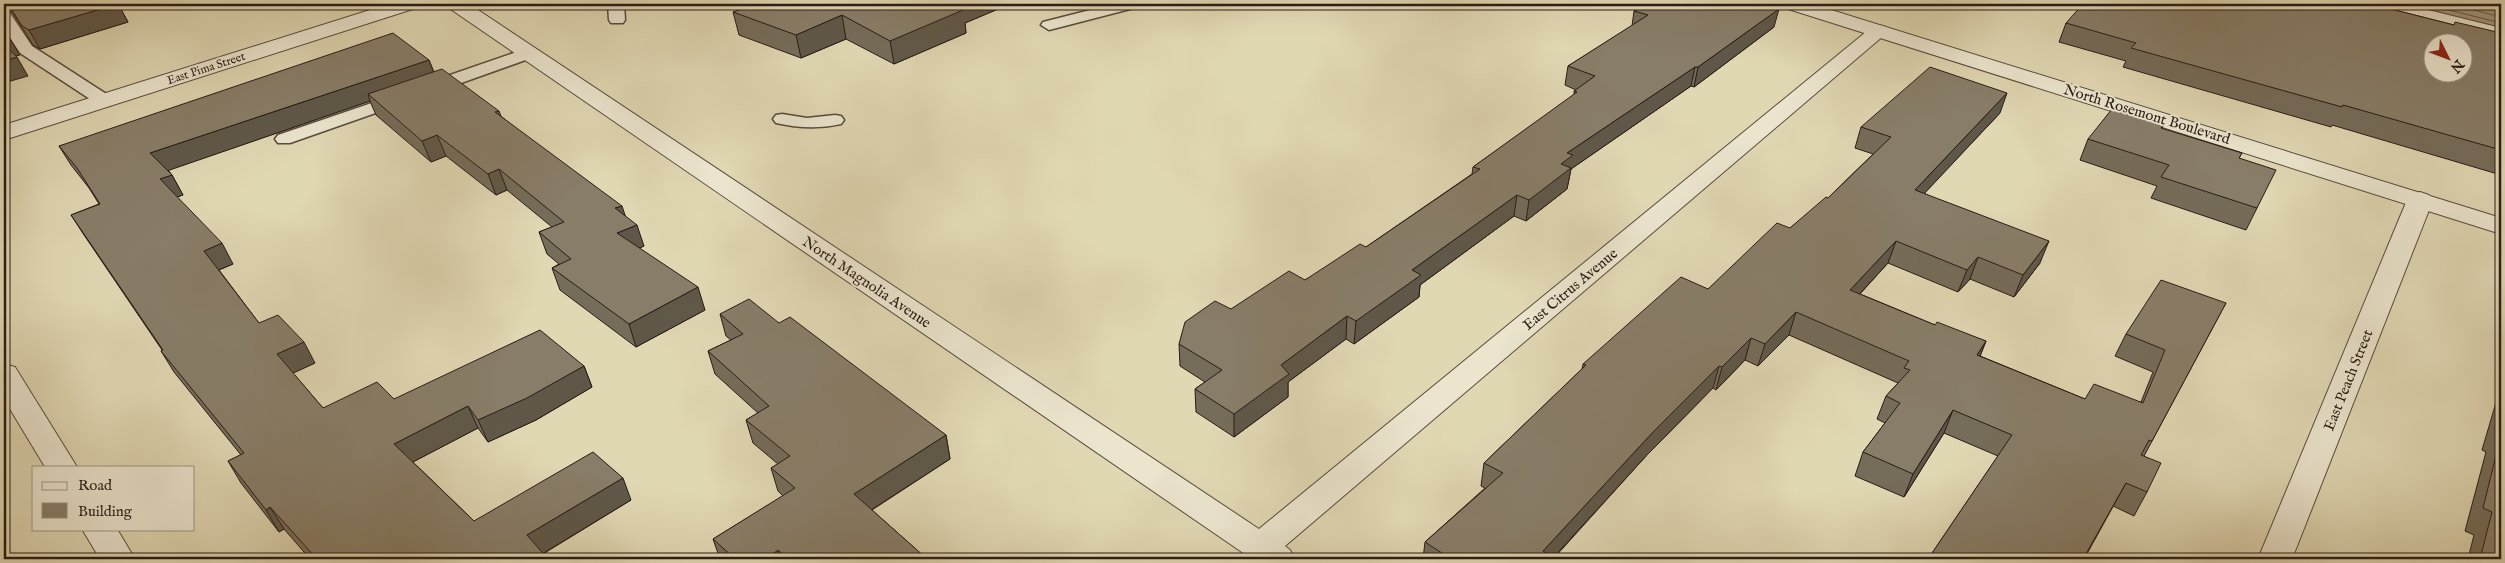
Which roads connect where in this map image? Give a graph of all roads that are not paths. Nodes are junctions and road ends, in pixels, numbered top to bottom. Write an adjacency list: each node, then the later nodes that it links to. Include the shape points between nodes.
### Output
1 (409, 4): 13 (street, East Pima Street)
2 (456, 4): 12 (street, North Magnolia Avenue)
3 (616, 4): 9 (lane)
4 (1079, 4): 5 (lane, via 1049,25)
5 (1132, 4)
6 (1792, 4): 10 (street, North Rosemont Boulevard)
7 (2380, 4): 11 (street)
8 (4, 16): 13 (lane, via 26,49)
9 (617, 20)
10 (1879, 31): 18 (street, North Rosemont Boulevard); 23 (street, East Citrus Avenue)
11 (2501, 34)
12 (528, 53): 17 (lane); 23 (street, North Magnolia Avenue)
13 (105, 101): 16 (street, East Pima Street)
14 (782, 119): 15 (lane, via 807,123)
15 (834, 120)
16 (4, 133)
17 (284, 139)
18 (2420, 200): 19 (street, North Rosemont Boulevard); 25 (street, East Peach Street)
19 (2501, 226)
20 (4, 374): 21 (street)
21 (60, 466)
22 (100, 530): 24 (street)
23 (1269, 553)
24 (118, 559)
25 (2275, 559)

